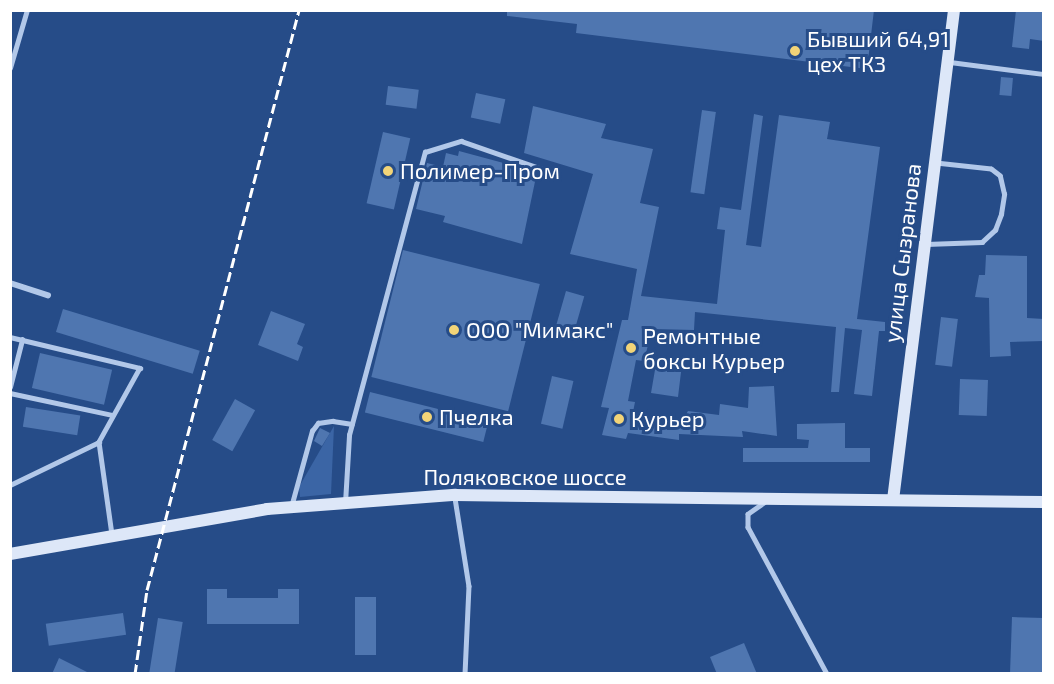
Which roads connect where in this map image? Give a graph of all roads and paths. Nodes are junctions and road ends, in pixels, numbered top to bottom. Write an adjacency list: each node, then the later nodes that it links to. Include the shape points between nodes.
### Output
1 (27, 10): 4 (lane)
2 (954, 10): 3 (street, улица Сызранова)
3 (947, 61): 5 (lane); 6 (street, улица Сызранова)
4 (10, 68)
5 (1044, 74)
6 (934, 163): 8 (street, улица Сызранова); 8 (lane, via 991,169 1000,176 1004,194 995,230 982,242)
7 (548, 171): 16 (lane, via 461,141 424,152)
8 (924, 244): 21 (street, улица Сызранова)
9 (10, 283): 10 (street)
10 (48, 295)
11 (10, 337): 12 (lane)
12 (22, 340): 13 (lane); 15 (lane, via 140,368)
13 (10, 387)
14 (10, 393): 15 (lane)
15 (113, 415): 17 (lane)
16 (352, 424): 23 (lane); 24 (lane, via 318,423 312,431)
17 (99, 442): 18 (lane); 25 (lane)
18 (10, 485)
19 (455, 495): 20 (street, Поляковское шоссе); 23 (street, Поляковское шоссе); 27 (lane, via 469,586)
20 (772, 499): 21 (street, Поляковское шоссе); 28 (lane, via 748,514 748,527)
21 (894, 500): 22 (street, Поляковское шоссе)
22 (1044, 502)
23 (345, 503): 24 (street, Поляковское шоссе)
24 (291, 507): 25 (street, Поляковское шоссе)
25 (112, 535): 26 (street, Поляковское шоссе)
26 (10, 554)
27 (465, 674)
28 (827, 674)

